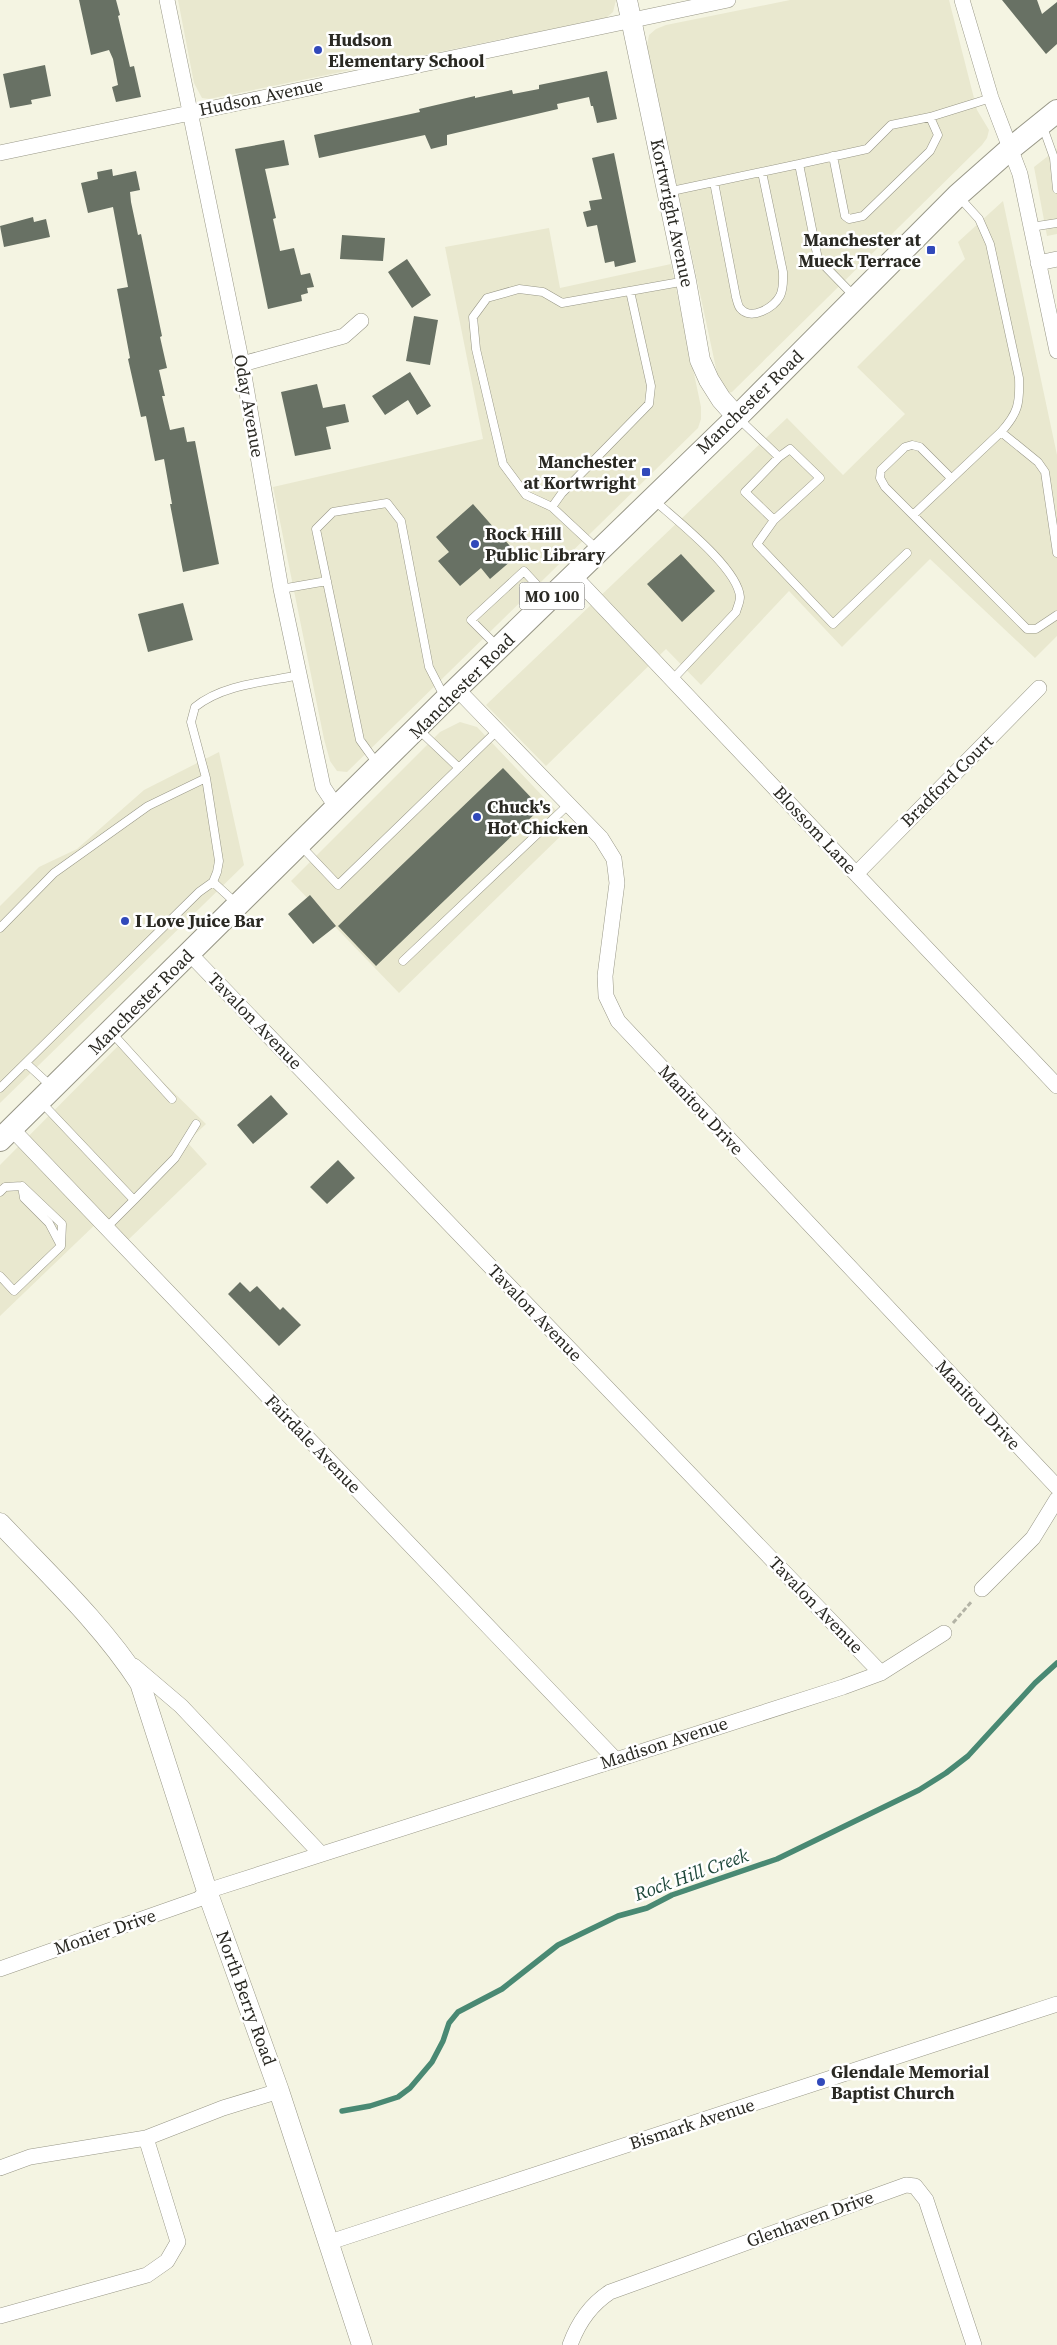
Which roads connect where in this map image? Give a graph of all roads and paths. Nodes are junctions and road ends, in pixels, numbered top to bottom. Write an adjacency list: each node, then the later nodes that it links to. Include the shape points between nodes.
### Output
1 (167, 0): 7 (street, Oday Avenue)
2 (627, 0): 5 (main road, Kortwright Avenue)
3 (728, 0): 5 (street, Hudson Avenue)
4 (962, 0): 6 (street)
5 (631, 20): 7 (street, Hudson Avenue); 18 (main road, Kortwright Avenue)
6 (990, 98): 9 (lane); 10 (street)
7 (189, 112): 11 (street, Hudson Avenue); 29 (street, Oday Avenue)
8 (1049, 116): 10 (main road, Manchester Road / MO 100); 13 (lane)
9 (930, 117): 12 (lane, via 891,126 867,149); 12 (lane, via 938,135 930,150 863,216 849,219 845,216)
10 (1010, 149): 19 (main road, Manchester Road / MO 100); 21 (street, via 1020,174)
11 (0, 153)
12 (834, 156): 14 (lane)
13 (1055, 157): 17 (lane)
14 (799, 164): 15 (lane); 26 (lane, via 818,259)
15 (762, 172): 16 (lane); 16 (lane, via 783,287 779,297 768,308 756,313 748,314 740,308 736,297)
16 (714, 182): 18 (lane)
17 (1057, 189)
18 (667, 192): 24 (main road, Kortwright Avenue)
19 (958, 195): 26 (main road, Manchester Road / MO 100); 31 (lane, via 979,219 990,244 1020,378 1020,401 1014,418)
20 (1057, 223): 21 (lane)
21 (1031, 227): 23 (street)
22 (1057, 259): 23 (street)
23 (1038, 263): 28 (street)
24 (686, 281): 25 (lane); 30 (main road, Kortwright Avenue, via 703,369 721,399)
25 (630, 292): 35 (lane, via 651,386 649,404); 35 (lane, via 562,303 543,292 519,290 488,298 473,317 476,350 503,464 526,495)
26 (855, 298): 30 (main road, Manchester Road / MO 100)
27 (361, 321): 29 (street, via 344,336)
28 (1057, 351)
29 (242, 364): 43 (street, Oday Avenue)
30 (737, 417): 32 (lane); 34 (main road, Manchester Road / MO 100)
31 (1001, 432): 33 (lane); 40 (lane, via 1038,462 1045,472)
32 (779, 457): 37 (lane, via 745,492); 37 (lane, via 790,449 820,478)
33 (952, 478): 36 (lane); 36 (lane, via 920,447 905,447 881,470 880,478)
34 (652, 498): 38 (main road, Manchester Road / MO 100); 48 (lane, via 727,568 740,598 736,612)
35 (552, 507): 38 (lane)
36 (913, 515): 45 (lane, via 1027,629 1041,627)
37 (774, 520): 39 (lane, via 756,544 833,624)
38 (599, 550): 41 (main road, Manchester Road / MO 100)
39 (907, 553)
40 (1057, 553)
41 (573, 575): 44 (main road, Manchester Road / MO 100); 48 (street, Blossom Lane)
42 (327, 580): 43 (lane); 50 (lane, via 316,529 333,512 387,503 401,521 429,667); 53 (lane, via 360,740)
43 (281, 589): 47 (street, Oday Avenue)
44 (550, 599): 46 (main road, Manchester Road / MO 100); 46 (lane, via 524,570 472,620)
45 (1057, 615)
46 (499, 648): 50 (main road, Manchester Road / MO 100)
47 (300, 675): 55 (lane, via 235,689 210,697 195,707 191,722); 57 (street, Oday Avenue, via 323,787)
48 (672, 680): 59 (street, Blossom Lane)
49 (1039, 688): 59 (street, Bradford Court)
50 (452, 694): 51 (main road, Manchester Road / MO 100); 52 (street, Manitou Drive)
51 (418, 729): 53 (main road, Manchester Road / MO 100); 54 (lane)
52 (498, 730): 54 (lane); 56 (street, Manitou Drive)
53 (379, 767): 57 (main road, Manchester Road / MO 100)
54 (459, 768): 58 (lane, via 338,885)
55 (206, 778): 60 (lane, via 219,861); 62 (lane, via 148,806 54,873)
56 (569, 804): 64 (lane); 77 (street, Manitou Drive, via 601,838 614,859 618,883 605,976 606,996 618,1021)
57 (337, 808): 58 (main road, Manchester Road / MO 100)
58 (299, 845): 61 (main road, Manchester Road / MO 100)
59 (856, 874): 67 (street, Blossom Lane)
60 (213, 882): 61 (lane); 66 (lane, via 199,892)
61 (238, 905): 63 (main road, Manchester Road / MO 100)
62 (0, 928)
63 (190, 954): 65 (main road, Manchester Road / MO 100); 83 (street, Tavalon Avenue)
64 (403, 961)
65 (110, 1032): 69 (main road, Manchester Road / MO 100); 70 (lane)
66 (26, 1063): 68 (lane); 69 (lane)
67 (1057, 1086)
68 (0, 1088)
69 (47, 1095): 72 (main road, Manchester Road / MO 100); 74 (lane)
70 (172, 1099)
71 (196, 1124): 74 (lane, via 175,1158)
72 (4, 1131): 75 (street, Fairdale Avenue)
73 (2, 1187): 76 (lane, via 22,1186 24,1198 50,1223 61,1246 14,1291)
74 (134, 1200): 75 (lane)
75 (106, 1228): 84 (street, Fairdale Avenue)
76 (0, 1276)
77 (1057, 1487)
78 (1057, 1499): 80 (street, via 1033,1538)
79 (0, 1523): 82 (main road, North Berry Road, via 97,1624)
80 (982, 1589): 81 (path)
81 (944, 1633): 83 (street, Madison Avenue)
82 (122, 1655): 85 (street, North Berry Road, via 181,1706); 86 (main road, North Berry Road, via 140,1683)
83 (881, 1673): 84 (street, Madison Avenue)
84 (615, 1759): 85 (street, Madison Avenue)
85 (321, 1854): 86 (street, Madison Avenue)
86 (207, 1891): 87 (street, Monier Drive, via 199,1899); 89 (main road, North Berry Road)
87 (0, 1969)
88 (1057, 2004): 92 (street, Bismark Avenue)
89 (279, 2091): 90 (street, via 223,2108); 92 (main road, North Berry Road)
90 (146, 2138): 91 (street, via 30,2157); 93 (street, via 178,2242 167,2261 147,2275)
91 (0, 2168)
92 (327, 2243): 94 (main road, North Berry Road)
93 (0, 2316)
94 (362, 2345)
95 (570, 2345): 96 (street, Glenhaven Drive, via 586,2314 596,2301 610,2292 906,2185 915,2186 926,2200)
96 (974, 2345)

